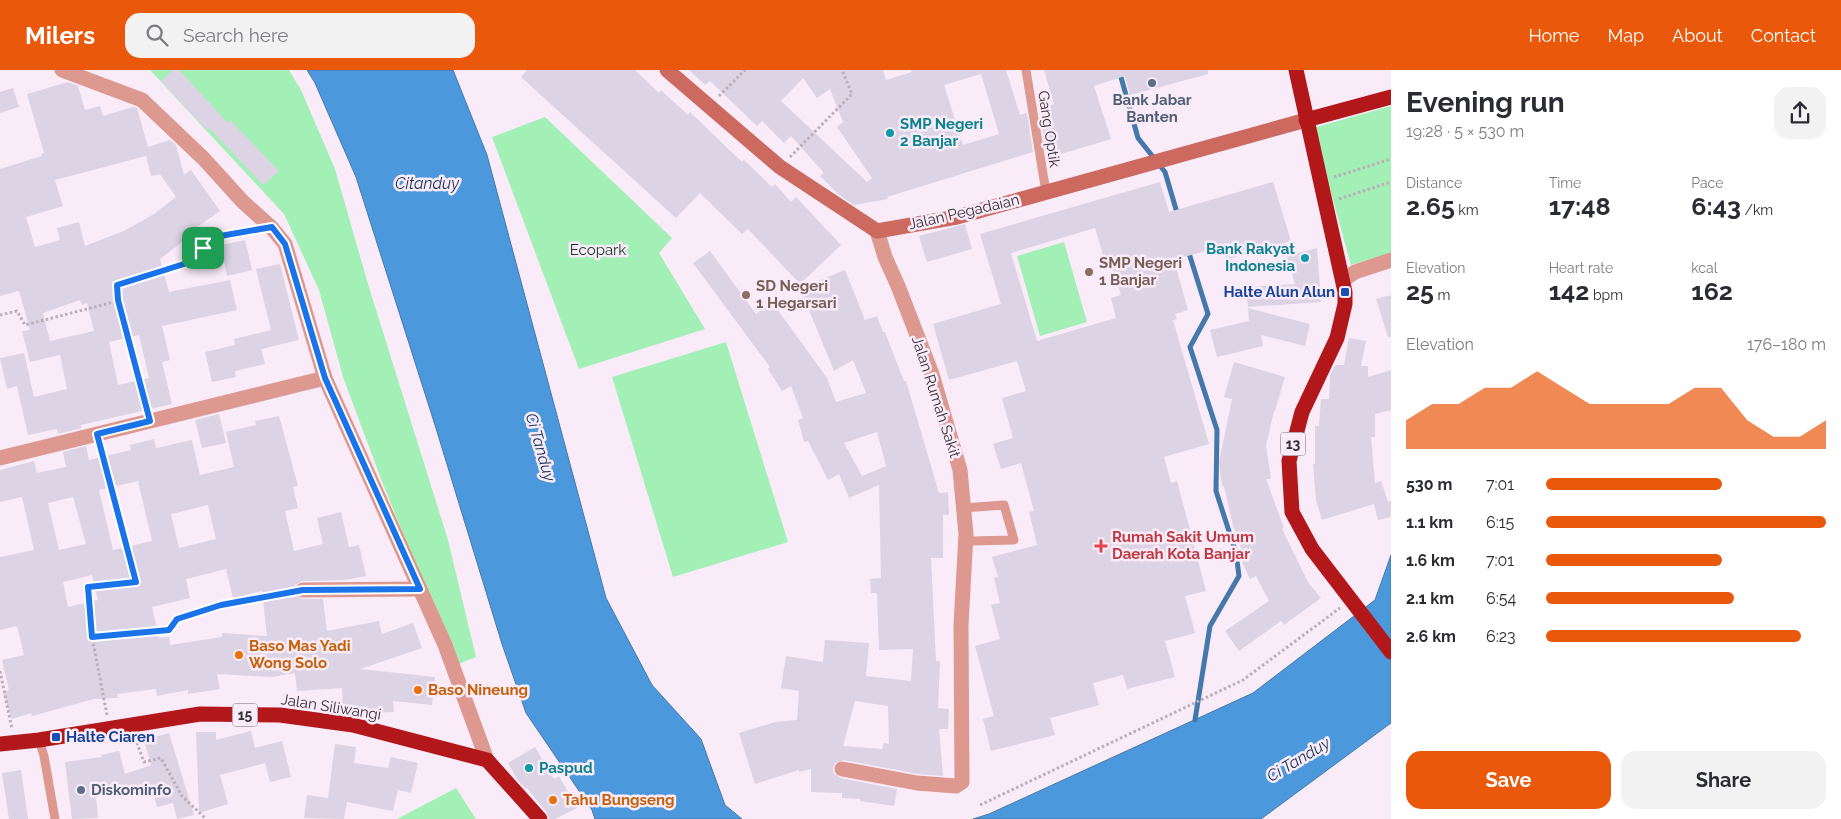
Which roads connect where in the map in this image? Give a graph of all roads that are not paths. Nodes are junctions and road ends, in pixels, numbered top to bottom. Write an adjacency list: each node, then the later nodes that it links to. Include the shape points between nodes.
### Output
1 (62, 70): 11 (street, via 142,100 272,227 285,244)
2 (667, 70): 8 (street, via 780,167)
3 (1026, 70): 7 (lane, Gang Optik)
4 (1296, 70): 6 (highway, 13)
5 (1391, 97): 6 (highway)
6 (1306, 120): 7 (street, Jalan Pegadaian); 10 (highway, 13, via 1324,204)
7 (1046, 192): 8 (street, Jalan Pegadaian, via 957,216)
8 (877, 231): 13 (street, Jalan Rumah Sakit, via 932,374 960,470)
9 (1391, 260): 10 (street)
10 (1346, 274): 17 (highway, 13, via 1337,338 1302,412 1289,461 1292,512 1312,549)
11 (325, 378): 12 (street); 15 (street)
12 (0, 458)
13 (963, 508): 14 (street, Jalan Rumah Sakit); 14 (lane, via 1004,505 1014,540)
14 (966, 543): 21 (street, Jalan Rumah Sakit, via 961,625 962,782 956,786 917,783)
15 (420, 589): 16 (street); 20 (street, via 445,645)
16 (303, 590)
17 (1391, 652)
18 (39, 740): 19 (highway, Jalan Siliwangi / 15); 20 (highway, Jalan Siliwangi / 15, via 200,714 280,715 353,725); 22 (lane)
19 (7, 743)
20 (486, 760): 23 (highway)
21 (842, 769)
22 (55, 819)
23 (540, 819)

